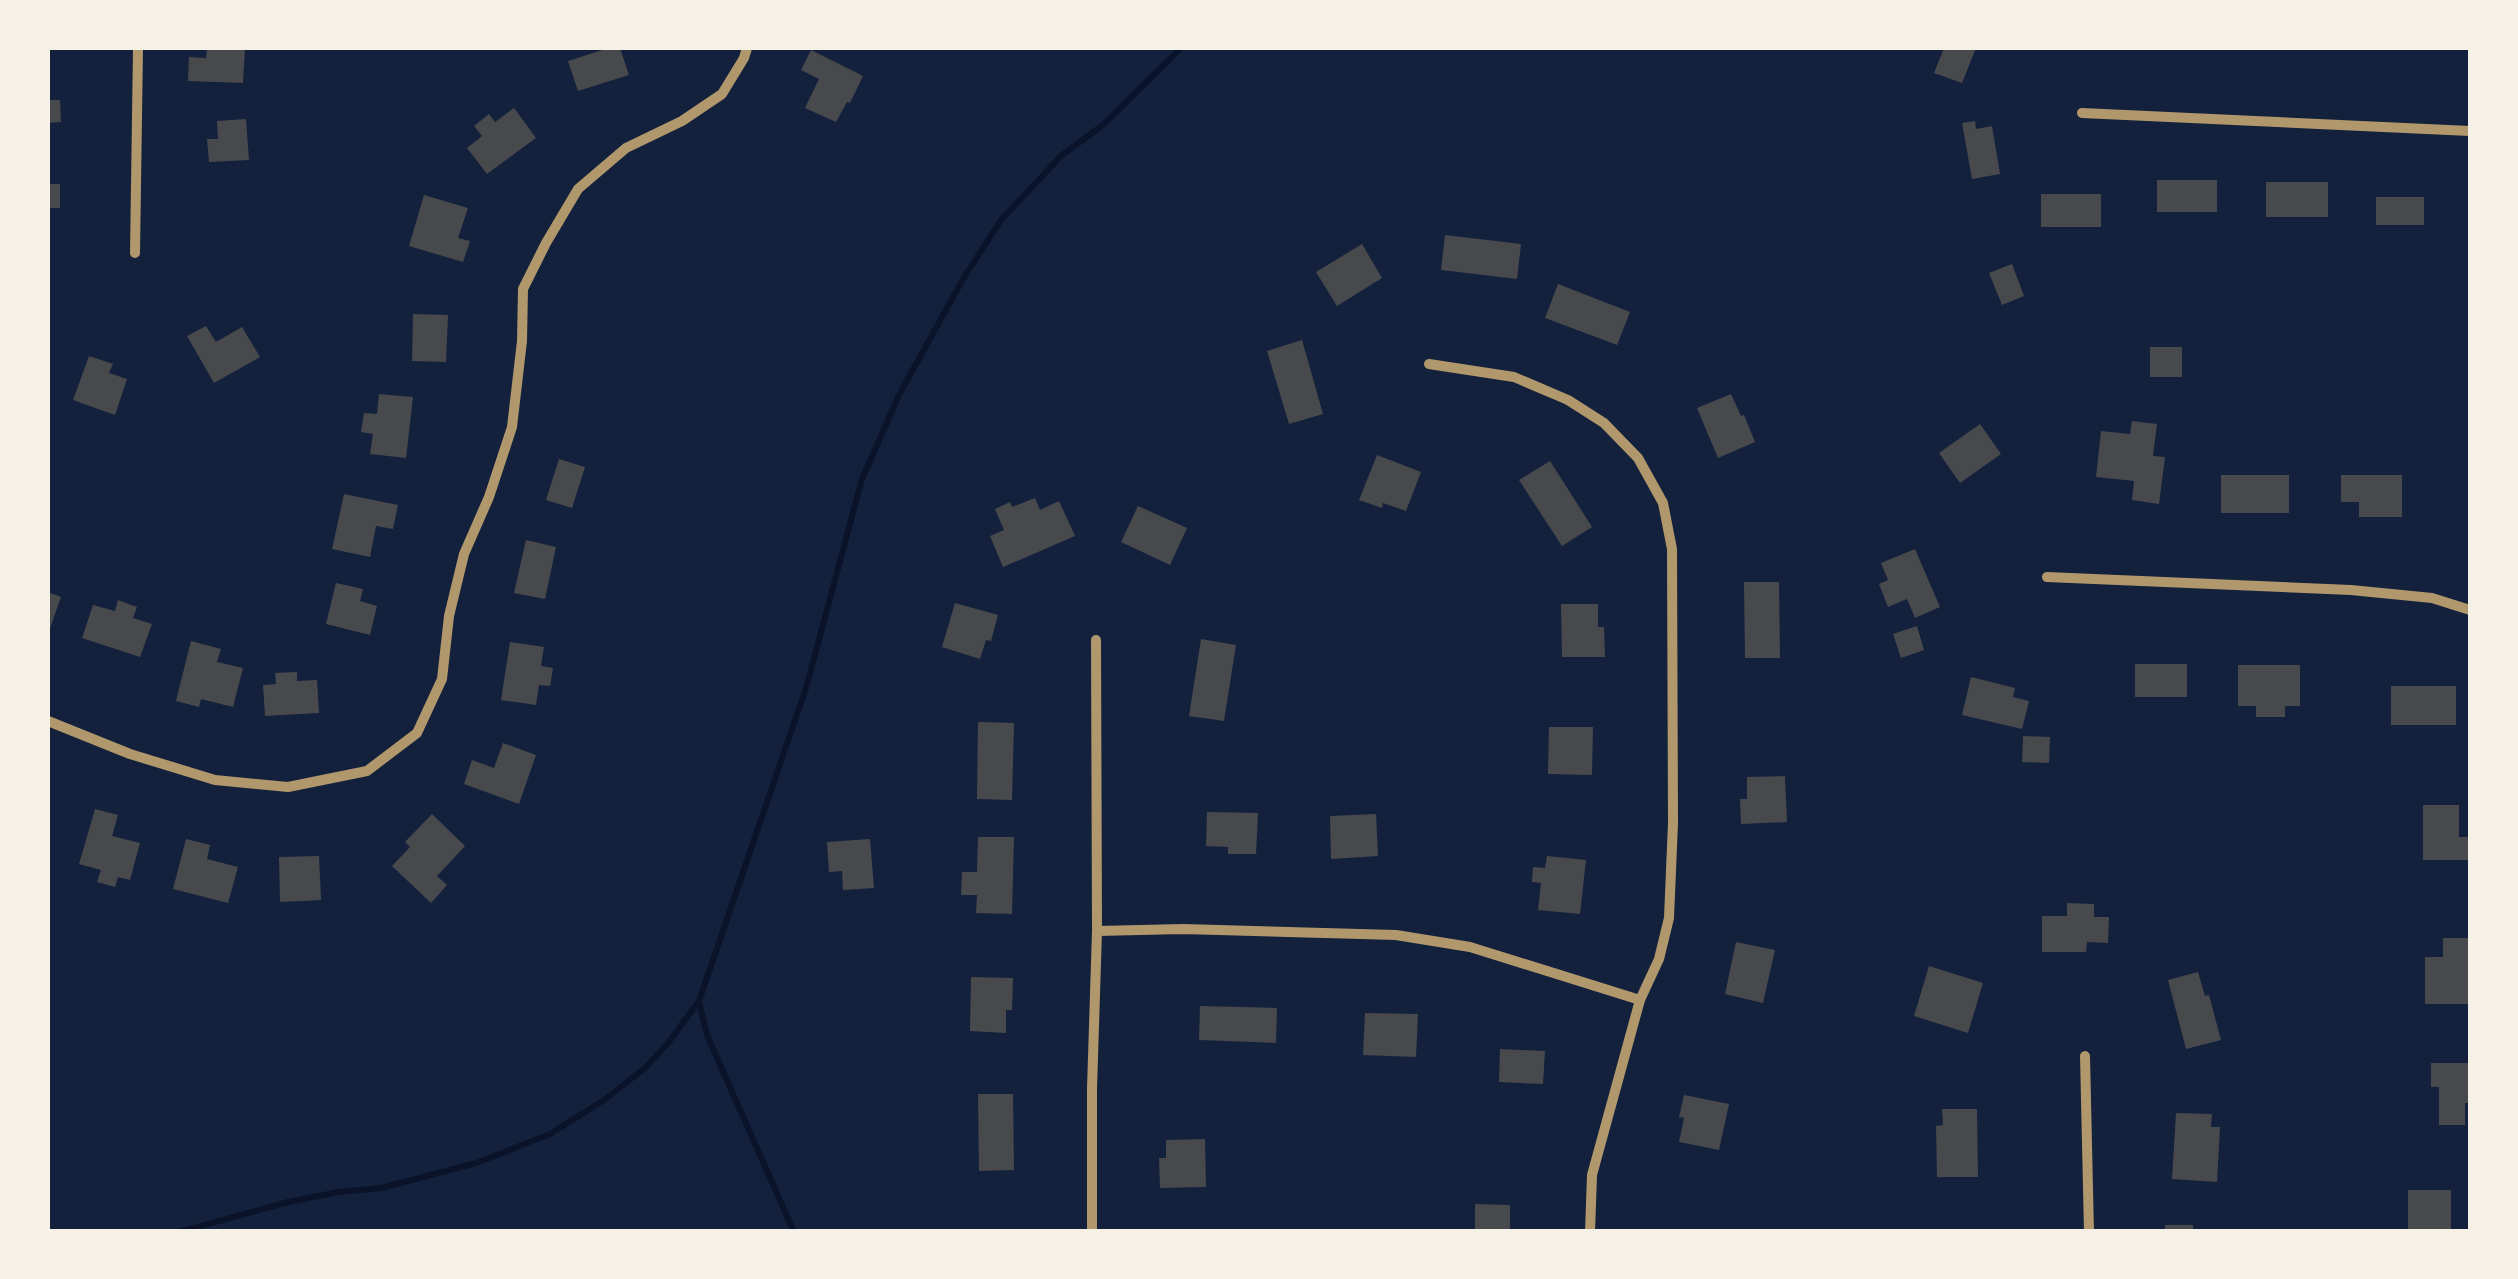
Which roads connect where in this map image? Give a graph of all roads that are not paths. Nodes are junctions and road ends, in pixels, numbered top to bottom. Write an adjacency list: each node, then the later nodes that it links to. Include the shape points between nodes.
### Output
1 (138, 48): 5 (street)
2 (746, 48): 10 (street, via 722,94 626,148 578,189 546,243 524,289 512,427 464,554 442,679 417,733 367,770 288,787 215,780)
3 (2082, 113): 4 (street)
4 (2470, 132)
5 (136, 253)
6 (1429, 364): 12 (street, via 1514,377 1568,400 1604,423 1638,458 1662,503 1672,548 1674,822 1668,918)
7 (2046, 577): 8 (street, via 2351,590 2432,598)
8 (2470, 610)
9 (1096, 640): 11 (street)
10 (48, 721)
11 (1096, 931): 12 (street, via 1396,935 1470,947); 14 (street)
12 (1640, 1000): 15 (street, via 1592,1175)
13 (2085, 1056): 16 (street)
14 (1092, 1232)
15 (1590, 1232)
16 (2089, 1232)

